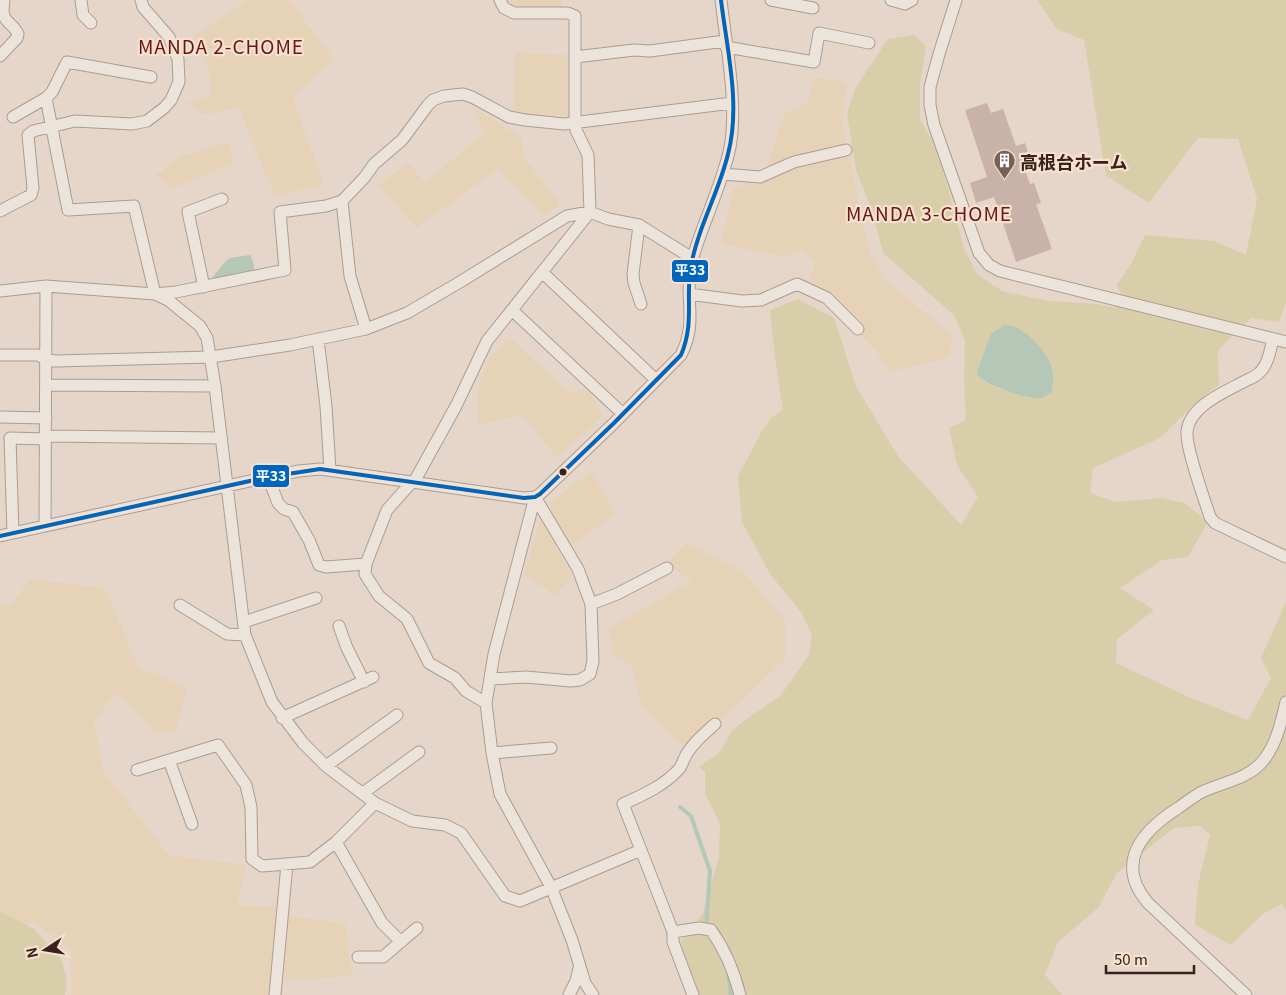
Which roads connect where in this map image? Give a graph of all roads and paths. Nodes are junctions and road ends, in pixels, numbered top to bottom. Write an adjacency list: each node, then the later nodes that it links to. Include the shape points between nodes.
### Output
1 (4, 0): 14 (street, via 1,10 4,19 18,34)
2 (81, 0): 11 (street, via 83,15)
3 (141, 0): 21 (street, via 143,7 169,37 178,59 179,82 171,100 147,120 132,124 75,121)
4 (500, 0): 15 (street, via 504,8 514,13 575,16)
5 (721, 0): 13 (street)
6 (771, 0): 10 (street)
7 (891, 0): 8 (street, via 905,4)
8 (912, 0)
9 (956, 0): 41 (street, via 930,87 930,105 965,218 978,253 989,265 1000,271)
10 (813, 8)
11 (91, 23)
12 (869, 43): 13 (street, via 819,33 814,62)
13 (726, 44): 15 (street); 18 (street)
14 (0, 56)
15 (575, 57): 20 (street)
16 (151, 77): 17 (street, via 67,62)
17 (46, 98): 19 (street); 21 (street)
18 (732, 103): 20 (street); 23 (street, via 729,151)
19 (13, 117)
20 (575, 124): 25 (street, via 525,120 463,94 444,96 428,105 402,140 374,164); 27 (street, via 588,155)
21 (51, 126): 26 (street, via 28,135 31,195); 34 (street, via 68,210 134,206)
22 (846, 150): 23 (street, via 794,162 760,176)
23 (722, 174): 29 (street)
24 (222, 199): 32 (street, via 188,212)
25 (342, 201): 32 (street, via 280,212 285,270); 38 (street, via 350,276)
26 (0, 211)
27 (590, 212): 28 (street); 30 (street); 38 (street, via 567,216 406,313)
28 (639, 225): 29 (street); 36 (street, via 633,274)
29 (693, 256): 35 (street)
30 (543, 273): 37 (street); 46 (street)
31 (46, 286): 33 (street); 34 (street); 45 (street)
32 (204, 287): 34 (street)
33 (0, 291)
34 (155, 294): 44 (street, via 168,300 200,326 207,338)
35 (689, 294): 39 (street, via 742,301 761,300 797,284 827,298); 46 (street, via 688,342 681,355)
36 (641, 304)
37 (512, 311): 49 (street); 56 (street, via 488,341)
38 (366, 329): 40 (street)
39 (858, 329)
40 (318, 339): 44 (street); 54 (street)
41 (1272, 339): 42 (street); 62 (street, via 1267,362 1258,374 1199,409 1190,421 1187,433 1210,517 1215,523)
42 (1286, 342)
43 (0, 355): 45 (street, via 38,355)
44 (211, 357): 45 (street); 48 (street)
45 (47, 360): 47 (street)
46 (656, 380): 49 (street)
47 (46, 385): 48 (street); 51 (street)
48 (215, 386): 53 (street)
49 (623, 414): 58 (street)
50 (0, 417): 51 (street)
51 (46, 418): 52 (street)
52 (46, 438): 53 (street); 59 (street); 60 (street, via 10,438)
53 (221, 438): 57 (street)
54 (330, 470): 55 (street); 56 (street)
55 (268, 477): 57 (street); 63 (street, via 278,503 293,512 319,565)
56 (413, 482): 58 (street); 63 (street, via 387,510)
57 (226, 486): 59 (street); 68 (street)
58 (535, 497): 66 (street, via 578,569); 71 (street)
59 (45, 526): 60 (street)
60 (13, 533): 61 (street)
61 (0, 536)
62 (1286, 557)
63 (366, 564): 73 (street, via 368,582 407,619 429,663 455,678 466,691)
64 (667, 568): 66 (street)
65 (316, 598): 68 (street)
66 (591, 604): 71 (street, via 593,661 590,674 571,681 526,677)
67 (180, 605): 70 (street, via 227,634)
68 (244, 622): 70 (street)
69 (339, 626): 75 (street, via 347,648 369,680)
70 (245, 635): 75 (street, via 272,702)
71 (490, 679): 73 (street)
72 (1286, 702): 100 (street, via 1272,748 1261,763 1249,773 1204,791 1165,816 1135,849 1132,868 1134,881 1148,903)
73 (486, 703): 79 (street)
74 (397, 715): 81 (street)
75 (282, 718): 81 (street)
76 (715, 724): 87 (street, via 687,752 680,768 667,780 623,804)
77 (551, 748): 79 (street)
78 (420, 752): 83 (street)
79 (492, 753): 89 (street, via 500,794)
80 (170, 760): 82 (street); 85 (street); 88 (street, via 218,745 246,785 251,807 252,859 262,866)
81 (326, 766): 83 (street)
82 (137, 770)
83 (363, 793): 84 (street)
84 (375, 803): 86 (street); 89 (street, via 412,821 445,826 461,833 505,896 520,902)
85 (192, 824)
86 (336, 842): 88 (street, via 310,862); 92 (street, via 382,923)
87 (641, 850): 89 (street); 91 (street)
88 (287, 864): 95 (street)
89 (551, 887): 94 (street, via 572,940)
90 (417, 928): 92 (street)
91 (672, 932): 98 (street); 99 (street, via 699,928 711,930 723,947)
92 (401, 942): 93 (street, via 383,957)
93 (358, 957)
94 (579, 968): 96 (street); 97 (street)
95 (275, 995)
96 (569, 995)
97 (593, 995)
98 (693, 995)
99 (740, 995)
100 (1246, 995)

